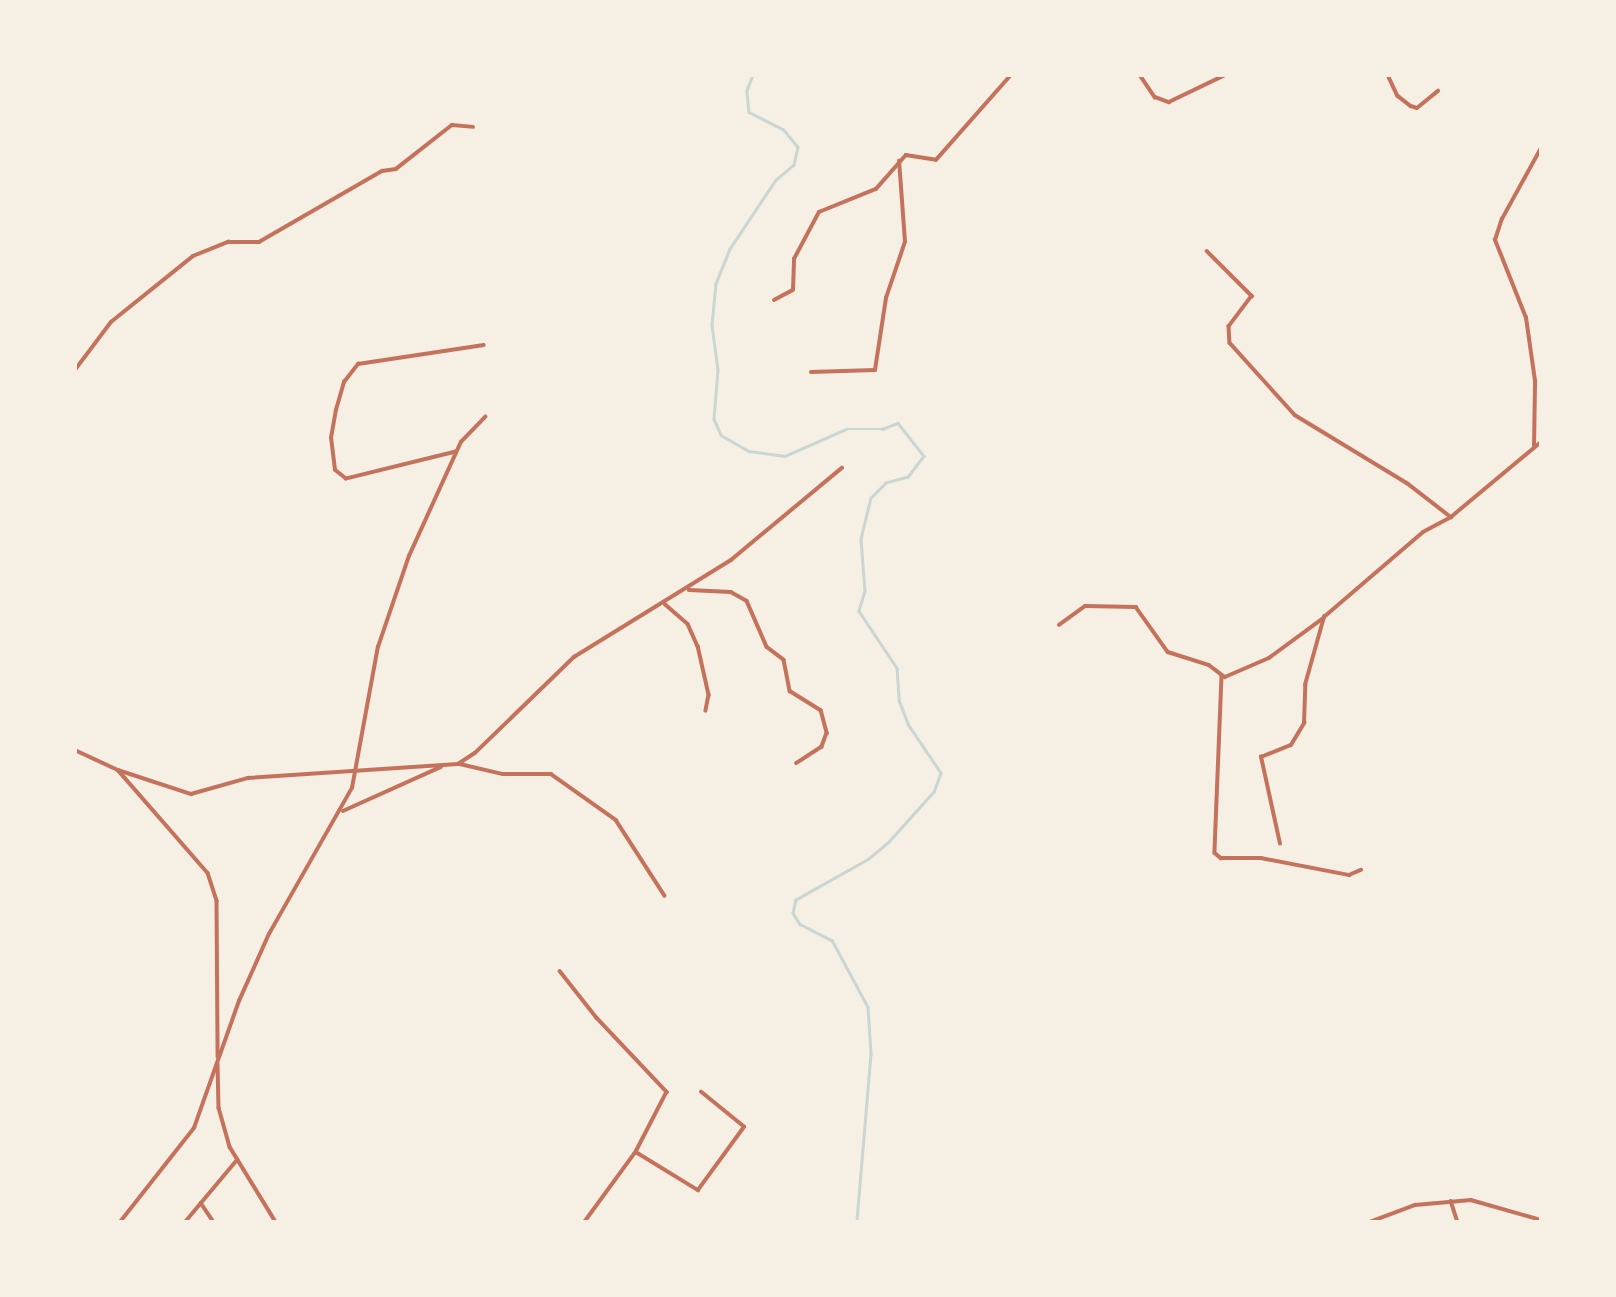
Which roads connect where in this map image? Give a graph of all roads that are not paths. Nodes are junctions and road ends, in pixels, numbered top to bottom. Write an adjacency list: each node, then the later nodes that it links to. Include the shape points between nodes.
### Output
1 (1011, 75): 8 (street, via 936,160 906,155)
2 (1140, 75): 3 (street, via 1155,97 1168,102)
3 (1226, 75)
4 (1388, 75): 5 (street, via 1398,96 1411,106 1417,107)
5 (1438, 91)
6 (473, 127): 12 (street, via 452,125 396,169 382,171 259,242 228,242 193,256 111,322)
7 (1541, 148): 16 (street, via 1495,240 1525,318 1535,381)
8 (899, 161): 10 (street, via 876,189 819,212 794,259 793,290); 13 (street, via 905,242 886,298 875,370)
9 (1207, 251): 19 (street, via 1252,296 1229,326 1230,343 1295,415 1407,483)
10 (774, 300)
11 (484, 345): 17 (street, via 358,364 344,382 336,410 331,438 335,470 346,479)
12 (75, 370)
13 (811, 372)
14 (485, 417): 17 (street)
15 (1541, 442): 16 (street)
16 (1534, 448): 19 (street)
17 (456, 452): 31 (street, via 409,556 378,647)
18 (842, 468): 20 (street, via 731,560)
19 (1451, 517): 22 (street, via 1423,532)
20 (687, 590): 21 (street); 28 (street, via 731,592 747,601 767,647 784,660 790,691 821,710 827,733 822,747)
21 (665, 604): 25 (street, via 688,624 698,646 709,695); 27 (street, via 574,657)
22 (1324, 617): 24 (street, via 1269,658); 33 (street, via 1306,685 1304,723 1291,745 1261,757)
23 (1059, 625): 24 (street, via 1084,606 1136,607 1168,652 1209,665)
24 (1222, 676): 34 (street, via 1215,853 1221,858 1261,858 1349,875)
25 (706, 711)
26 (75, 750): 30 (street)
27 (458, 764): 29 (street); 35 (street, via 503,774 551,774 616,820)
28 (797, 764)
29 (442, 766): 31 (street); 32 (street, via 417,782)
30 (118, 770): 31 (street, via 191,794 248,778); 37 (street, via 193,853 211,882 217,901)
31 (357, 774): 32 (street)
32 (341, 812): 37 (street, via 269,934)
33 (1280, 844)
34 (1361, 870)
35 (665, 896)
36 (560, 971): 39 (street, via 667,1092)
37 (218, 1062): 40 (street, via 219,1108); 45 (street, via 194,1128)
38 (701, 1092): 39 (street, via 744,1127 698,1190)
39 (636, 1152): 49 (street)
40 (237, 1160): 42 (street); 48 (street)
41 (1451, 1201): 43 (street, via 1415,1205); 44 (street, via 1471,1200); 52 (street)
42 (201, 1203): 46 (street); 47 (street)
43 (1387, 1215): 50 (street); 51 (street)
44 (1541, 1220)
45 (120, 1222)
46 (185, 1222)
47 (214, 1222)
48 (276, 1222)
49 (585, 1222)
50 (1370, 1222)
51 (1389, 1222)
52 (1458, 1222)

